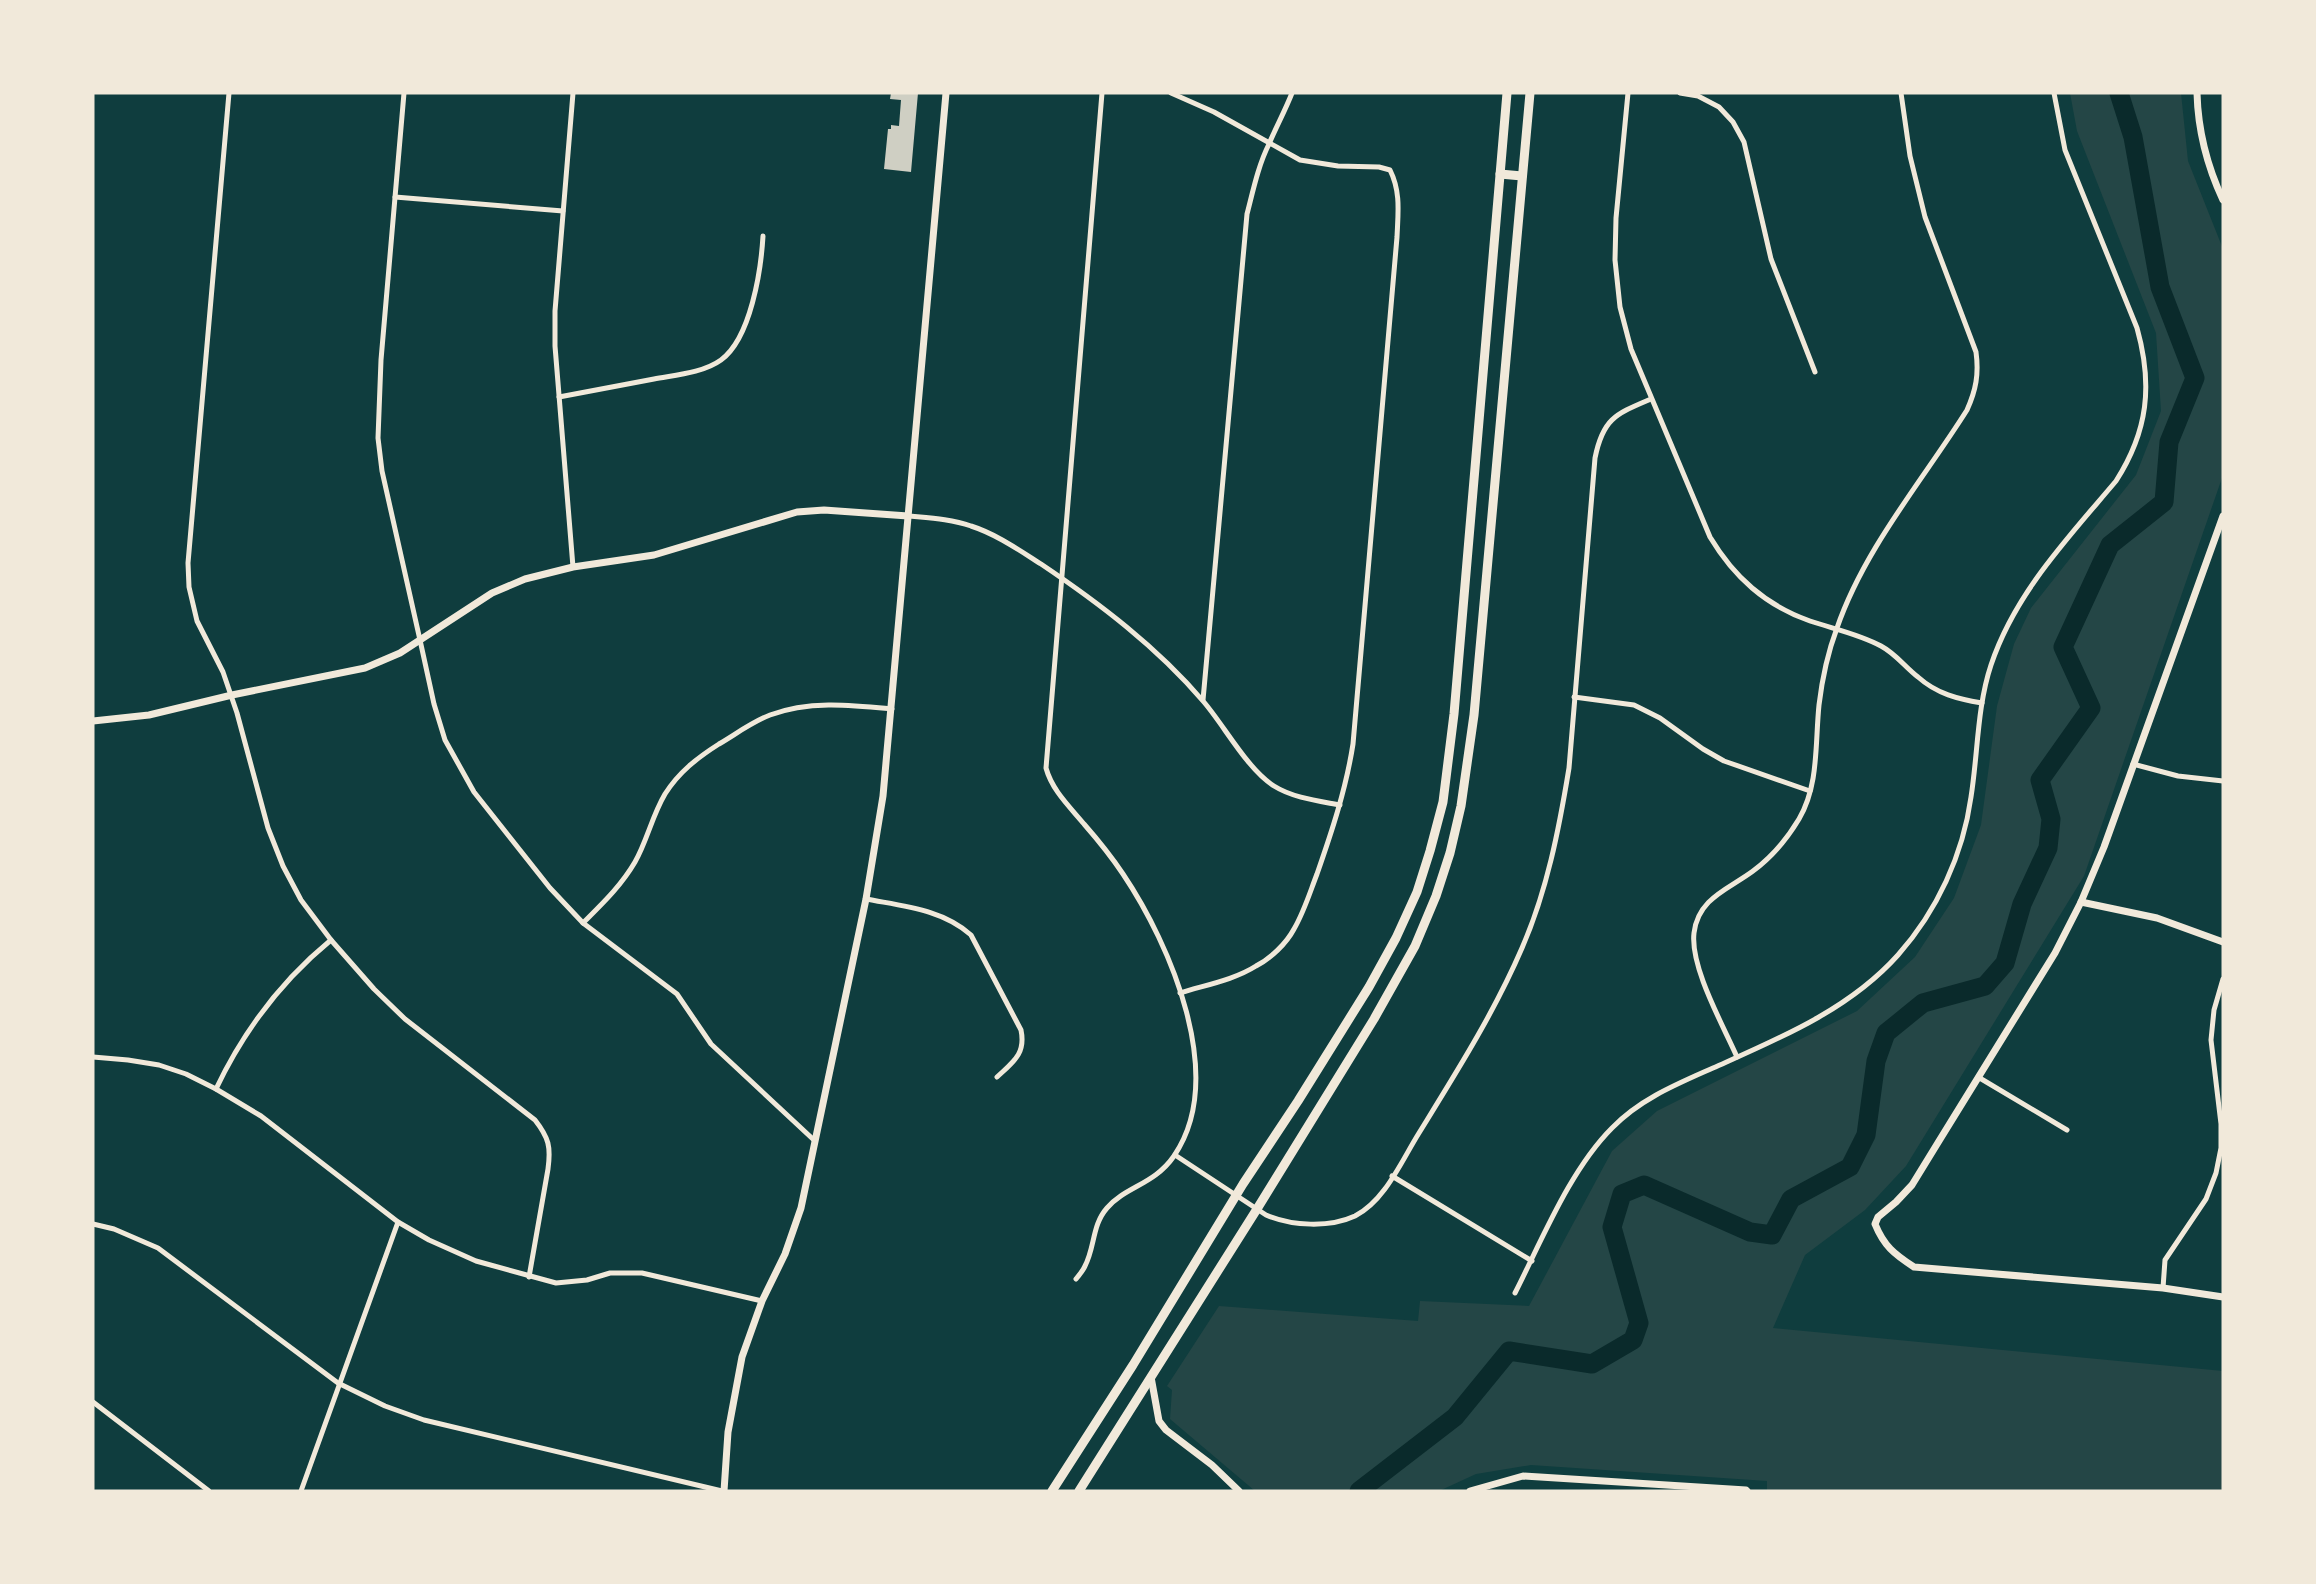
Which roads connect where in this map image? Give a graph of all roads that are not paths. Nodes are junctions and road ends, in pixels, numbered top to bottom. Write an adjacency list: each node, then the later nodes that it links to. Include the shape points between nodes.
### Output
1 (229, 93): 31 (street, via 188,563 197,621)
2 (404, 93): 18 (street)
3 (573, 93): 20 (street)
4 (946, 93): 25 (street)
5 (1102, 93): 28 (street)
6 (1171, 93): 15 (street)
7 (1292, 93): 15 (street)
8 (1507, 93): 16 (main road)
9 (1530, 93): 17 (main road)
10 (1628, 93): 24 (street, via 1615,260 1620,307)
11 (1679, 93): 22 (street, via 1699,96 1719,107 1744,142 1771,259)
12 (1901, 93): 29 (street, via 1922,207 1976,352 1976,391 1871,555)
13 (2054, 93): 34 (street, via 2065,150 2137,328 2147,396 2140,434 2127,464 2024,595 1997,648)
14 (2197, 93): 19 (street, via 2208,163)
15 (1269, 144): 33 (street, via 1250,203 1243,245); 42 (street, via 1312,163 1390,170 1398,185 1353,744)
16 (1500, 174): 17 (main road); 36 (main road)
17 (1522, 176): 37 (main road)
18 (395, 197): 20 (street); 30 (street, via 378,438)
19 (2223, 200)
20 (563, 211): 23 (street, via 555,311)
21 (763, 236): 23 (street, via 761,271 749,314 734,345 720,361 693,372)
22 (1815, 372)
23 (559, 397): 27 (street)
24 (1651, 399): 29 (street, via 1710,537 1725,561 1760,596); 32 (street, via 1618,413 1599,438)
25 (908, 516): 27 (street, via 796,512 654,555); 28 (street, via 972,526 1013,546); 35 (street)
26 (2223, 516): 39 (street)
27 (573, 567): 30 (street, via 492,593)
28 (1060, 578): 33 (street, via 1113,616); 49 (street, via 1046,768 1050,781 1124,875 1153,925)
29 (1836, 629): 34 (street, via 1881,646 1938,692); 41 (street, via 1821,693)
30 (420, 640): 31 (street, via 365,668); 45 (street, via 445,740 458,766 519,850)
31 (232, 695): 38 (street, via 149,715); 46 (street, via 268,828 283,866)
32 (1574, 696): 41 (street, via 1634,705 1724,761); 58 (street, via 1562,812 1524,945 1479,1036)
33 (1203, 701): 42 (street, via 1260,775 1275,787)
34 (1982, 703): 51 (street, via 1965,831 1932,909 1877,977 1841,1004)
35 (892, 709): 43 (street); 45 (street, via 835,704 771,714 701,756 667,792 621,884)
36 (1454, 713): 37 (main road); 59 (main road, via 1443,802 1417,892 1396,939)
37 (1474, 715): 60 (main road, via 1450,853 1415,946)
38 (93, 721)
39 (2133, 764): 40 (street); 44 (street)
40 (2223, 781)
41 (1810, 791): 51 (street, via 1785,841 1753,871 1719,891 1700,913 1694,931 1698,969)
42 (1340, 805): 49 (street, via 1303,911 1279,949 1243,973)
43 (866, 899): 52 (street, via 933,913 971,935 1021,1030 1020,1052); 56 (street)
44 (2081, 902): 47 (street, via 2157,918); 53 (street)
45 (583, 923): 56 (street, via 677,993 711,1044)
46 (331, 940): 54 (street, via 262,1011); 64 (street, via 405,1019 546,1134 548,1170)
47 (2223, 942)
48 (2223, 979): 66 (street, via 2211,1040 2221,1148 2206,1199 2165,1260)
49 (1180, 993): 57 (street, via 1193,1042 1197,1086)
50 (93, 1057): 54 (street, via 159,1065)
51 (1737, 1057): 63 (street, via 1668,1088 1612,1127 1588,1156)
52 (997, 1077)
53 (1978, 1077): 55 (street); 66 (street, via 1912,1185 1878,1217 1875,1224 1882,1242 1914,1267)
54 (216, 1089): 61 (street, via 261,1116)
55 (2067, 1130)
56 (815, 1141): 69 (street, via 793,1233)
57 (1175, 1154): 59 (street); 65 (street, via 1156,1176 1108,1207)
58 (1392, 1176): 60 (street, via 1371,1204 1338,1221 1297,1223); 63 (street)
59 (1237, 1195): 60 (street); 76 (main road)
60 (1257, 1209): 70 (main road)
61 (398, 1222): 64 (street, via 475,1261); 71 (street)
62 (93, 1224): 71 (street, via 114,1228 158,1248)
63 (1532, 1261): 67 (street)
64 (529, 1277): 69 (street, via 569,1283 635,1272)
65 (1076, 1279)
66 (2163, 1288): 68 (street)
67 (1515, 1293)
68 (2223, 1297)
69 (762, 1301): 75 (street, via 734,1395)
70 (1151, 1377): 77 (main road); 78 (street, via 1159,1421)
71 (338, 1383): 74 (street); 75 (street, via 424,1420)
72 (93, 1402): 73 (street)
73 (209, 1491)
74 (301, 1491)
75 (723, 1491)
76 (1052, 1491)
77 (1079, 1491)
78 (1239, 1491)
79 (1470, 1491): 80 (street, via 1523,1476)
80 (1747, 1491)

